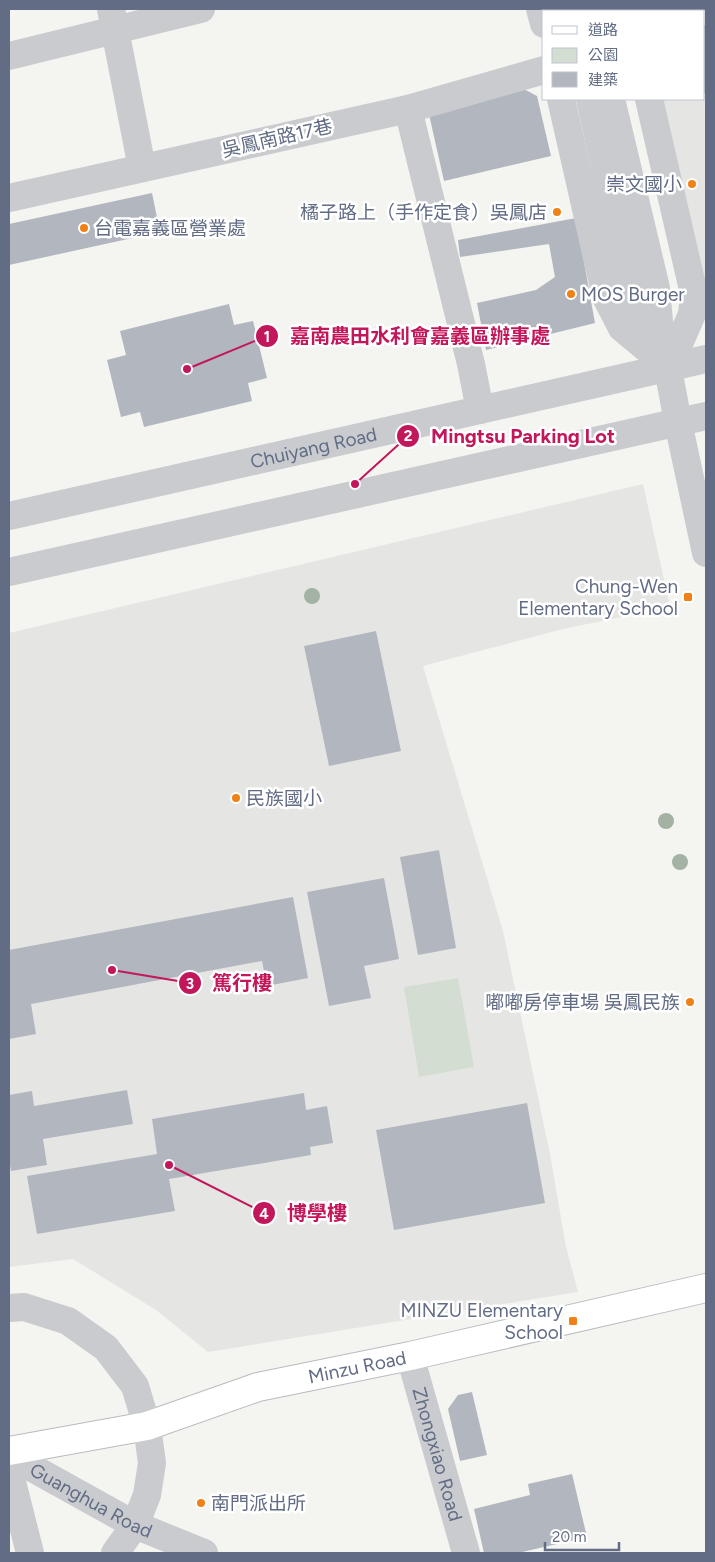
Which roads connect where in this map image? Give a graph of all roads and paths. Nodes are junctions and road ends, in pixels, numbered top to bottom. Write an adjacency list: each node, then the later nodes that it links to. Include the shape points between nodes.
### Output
1 (201, 9): 2 (street)
2 (114, 19): 3 (street); 10 (street)
3 (9, 56)
4 (542, 71): 9 (street, 吳鳳南路17巷)
5 (561, 100): 13 (street, via 606,297 622,328)
6 (590, 100): 13 (street, via 641,324)
7 (611, 100): 13 (street, via 656,288)
8 (649, 100): 13 (street, via 694,294 692,314)
9 (408, 109): 10 (street, 吳鳳南路17巷); 14 (street)
10 (142, 168): 11 (street, 吳鳳南路17巷)
11 (9, 198)
12 (706, 359): 13 (street, Chuiyang Road)
13 (668, 367): 14 (street, Chuiyang Road); 16 (street)
14 (480, 410): 17 (street, Chuiyang Road)
15 (706, 416): 16 (street)
16 (678, 422): 18 (street); 19 (street)
17 (9, 516)
18 (706, 553)
19 (9, 572)
20 (706, 1288): 22 (main road, Minzu Road)
21 (9, 1308): 23 (street, via 24,1308 68,1321 106,1348 135,1386)
22 (410, 1356): 23 (main road, Minzu Road, via 258,1387); 30 (street, Zhongxiao Road)
23 (147, 1426): 24 (main road, Minzu Road); 26 (street, via 152,1463 146,1495)
24 (9, 1453): 26 (street, Guanghua Road)
25 (9, 1470): 27 (street)
26 (135, 1525): 28 (street); 29 (street, Guanghua Road)
27 (30, 1553)
28 (115, 1553)
29 (204, 1553)
30 (466, 1553)

